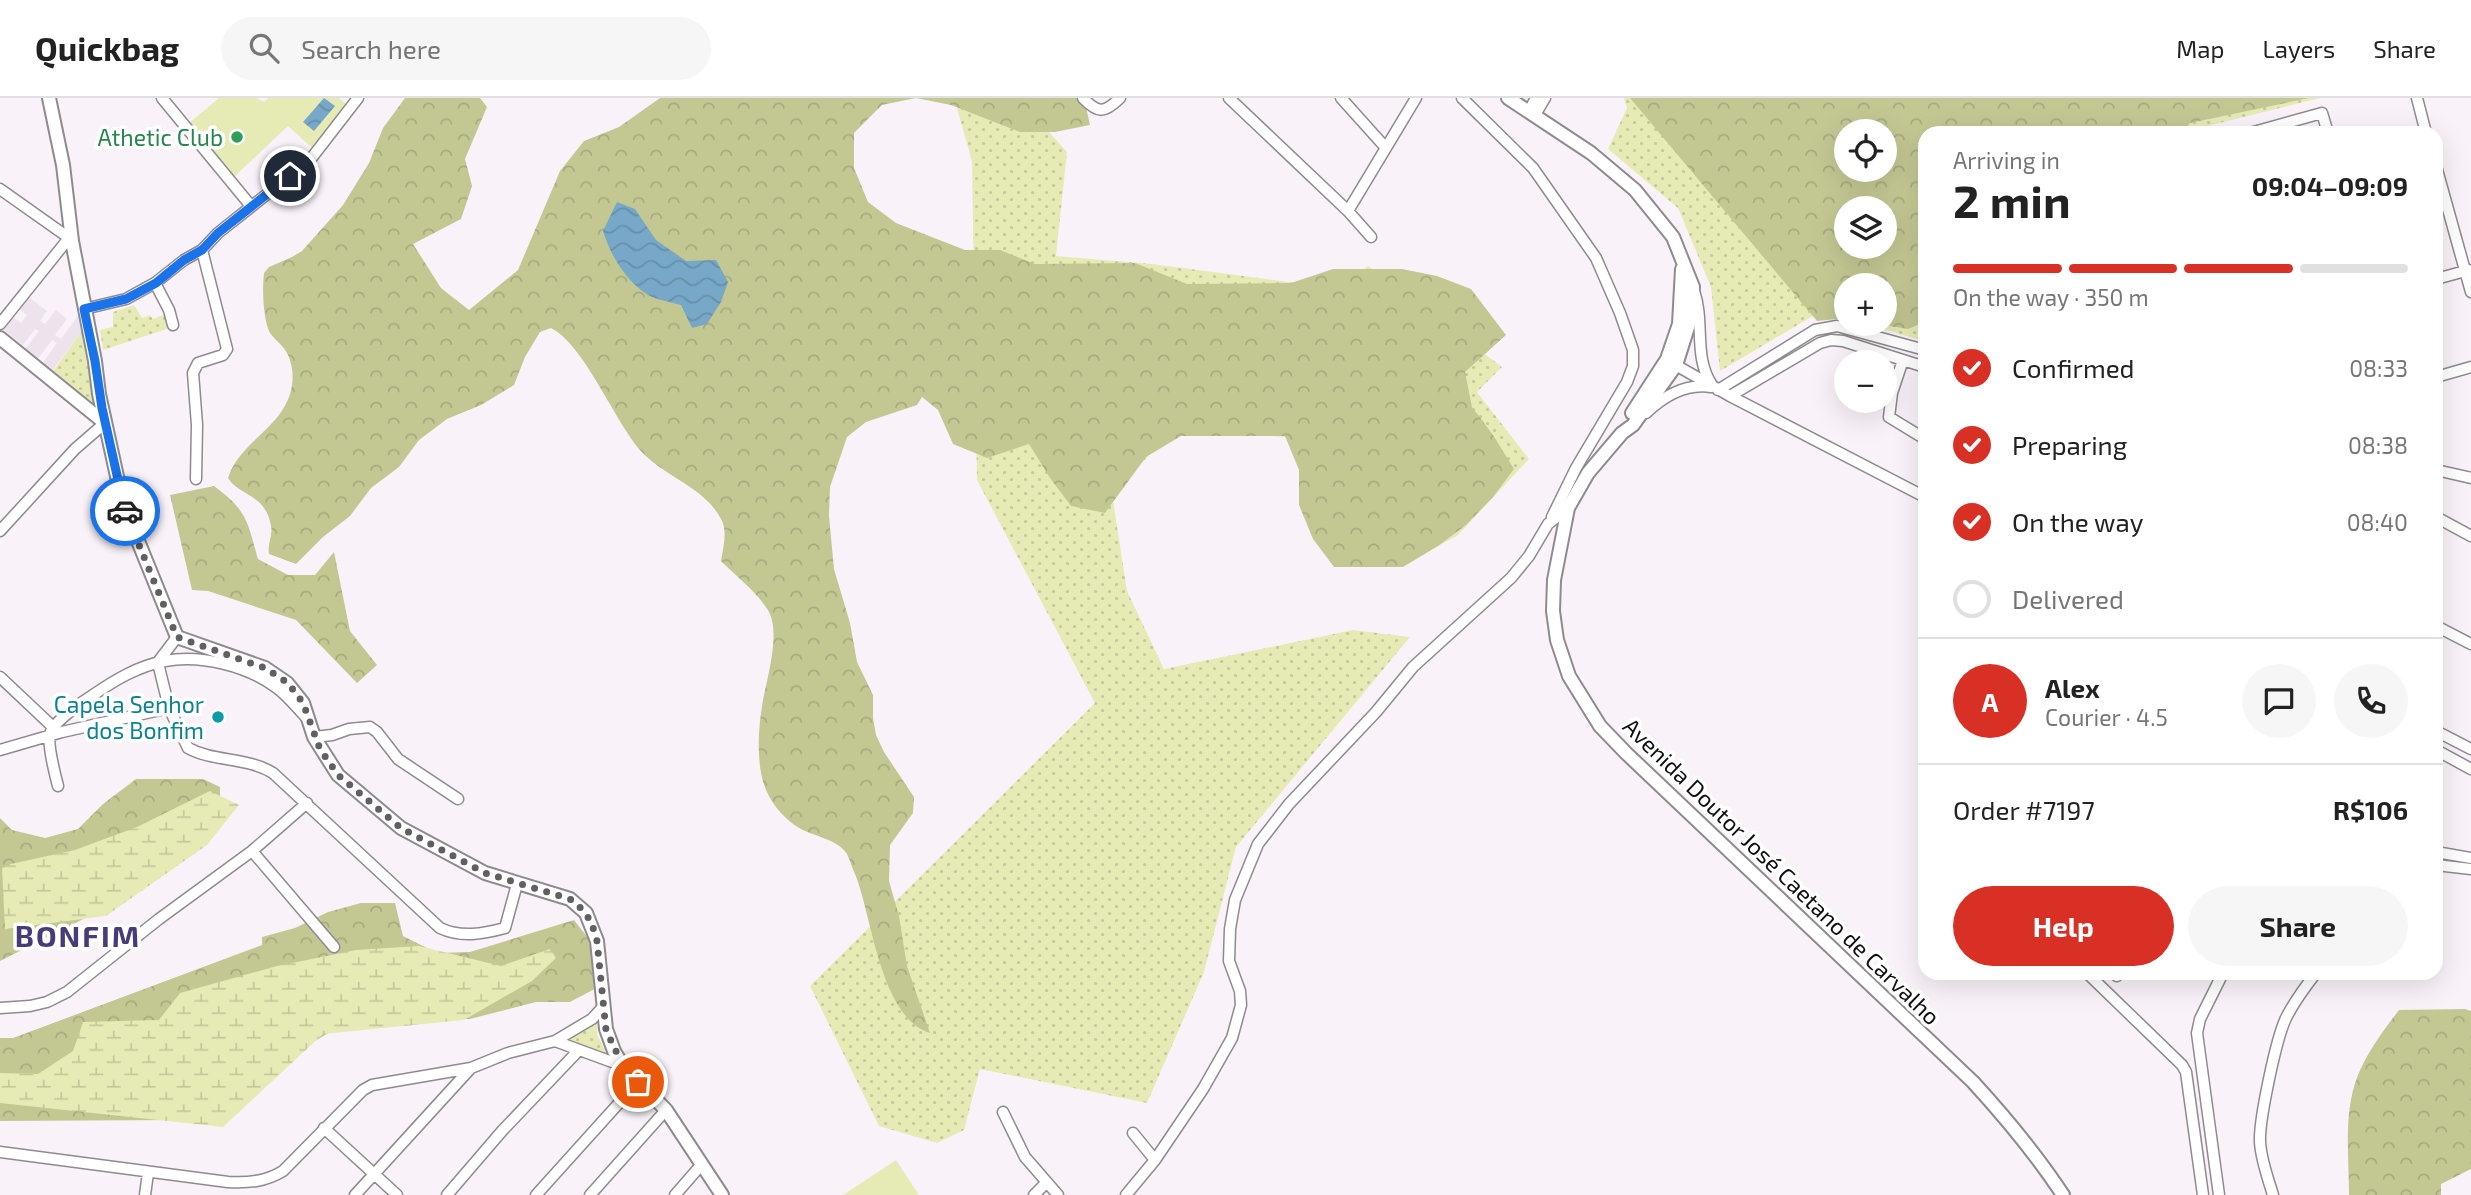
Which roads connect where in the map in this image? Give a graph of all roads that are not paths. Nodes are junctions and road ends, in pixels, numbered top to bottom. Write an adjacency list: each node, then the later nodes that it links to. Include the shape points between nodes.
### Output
1 (49, 98): 24 (main road, via 63,165)
2 (162, 98): 21 (street)
3 (1083, 98): 4 (street, via 1102,110)
4 (1120, 98)
5 (1229, 98): 22 (street)
6 (1340, 98): 18 (street)
7 (1416, 98): 18 (street)
8 (1462, 98): 58 (street, via 1533,168 1596,258 1633,350 1627,382)
9 (1508, 98): 14 (main road, Avenida Doutor José Caetano de Carvalho)
10 (1536, 98): 14 (street)
11 (1545, 98): 14 (street)
12 (2417, 98): 17 (street)
13 (354, 100): 21 (street, via 310,160)
14 (1532, 113): 26 (main road, Avenida Doutor José Caetano de Carvalho, via 1635,190 1673,237)
15 (2275, 126): 16 (street, via 2322,113)
16 (2326, 126)
17 (2425, 126)
18 (1386, 148): 22 (street)
19 (0, 189): 24 (street)
20 (2443, 189): 27 (street)
21 (251, 206): 25 (street)
22 (1348, 211): 23 (street)
23 (1371, 237)
24 (71, 239): 32 (main road); 33 (street)
25 (202, 250): 29 (street); 54 (street, via 227,349 194,367)
26 (1683, 261): 30 (main road, Avenida Doutor José Caetano de Carvalho); 41 (main road, Avenida Doutor José Caetano de Carvalho)
27 (2468, 270): 28 (street); 31 (street)
28 (2443, 277)
29 (156, 283): 32 (street, via 126,299); 34 (street)
30 (1693, 287): 39 (street, via 1699,311); 41 (main road, Avenida Doutor José Caetano de Carvalho, via 1689,324)
31 (2471, 292)
32 (84, 309): 49 (main road)
33 (0, 324)
34 (173, 325)
35 (1815, 330): 37 (street); 38 (street, via 1837,326); 46 (street)
36 (0, 338): 49 (main road)
37 (1820, 343): 40 (street, via 1843,341); 48 (street)
38 (1918, 348)
39 (1700, 360): 44 (street); 46 (street)
40 (1903, 360): 42 (street); 51 (street, via 1889,417)
41 (1671, 362): 44 (street); 50 (main road, Avenida Doutor José Caetano de Carvalho, via 1626,422)
42 (1918, 365)
43 (2471, 367): 45 (street)
44 (1692, 375): 46 (street); 47 (street)
45 (2443, 375)
46 (1716, 389): 47 (street); 48 (street)
47 (1677, 391): 50 (street)
48 (1730, 396): 55 (street)
49 (105, 423): 59 (street); 62 (main road, via 123,504)
50 (1627, 429): 56 (main road, Avenida Doutor José Caetano de Carvalho, via 1588,473)
51 (1918, 435)
52 (2443, 472): 53 (street)
53 (2471, 478)
54 (196, 479)
55 (1918, 493)
56 (1568, 508): 58 (street); 116 (main road, Avenida Doutor José Caetano de Carvalho, via 1553,611 1569,677 1600,726 1973,1082 2023,1138)
57 (2443, 521): 60 (street)
58 (1548, 524): 100 (street, via 1511,578 1413,667 1258,844 1235,900 1230,929 1229,961 1241,1005 1232,1038)
59 (0, 531)
60 (2471, 536)
61 (2443, 630): 63 (street)
62 (177, 637): 64 (street); 67 (main road, via 276,674 295,691)
63 (2471, 644)
64 (158, 663): 66 (street); 67 (street, via 202,660 251,674 277,688); 68 (street, via 123,675 85,700)
65 (0, 677): 68 (street)
66 (169, 708): 68 (street); 77 (street, via 188,748 265,768)
67 (308, 720): 70 (main road)
68 (51, 732): 71 (street); 75 (street)
69 (2443, 735): 72 (street)
70 (314, 737): 76 (street, via 370,727 398,758); 83 (main road, via 338,775 401,828 485,873)
71 (0, 750)
72 (2471, 750)
73 (2443, 754): 74 (street)
74 (2471, 768)
75 (58, 786)
76 (458, 799)
77 (307, 803): 78 (street); 83 (street, via 428,918 453,934 505,928)
78 (252, 850): 84 (street); 89 (street, via 67,992 47,1002)
79 (2443, 854): 80 (street)
80 (2471, 858)
81 (2443, 867): 82 (street)
82 (2471, 869)
83 (517, 884): 88 (main road, via 570,899 586,912 595,931)
84 (334, 947)
85 (2094, 980): 117 (street, via 2186,1072)
86 (2219, 980): 118 (street, via 2197,1033)
87 (2310, 980): 119 (street, via 2284,1020 2260,1133)
88 (603, 1007): 90 (street); 92 (main road, via 606,1030)
89 (0, 1008)
90 (555, 1041): 91 (street); 93 (street)
91 (579, 1051): 92 (street); 108 (street)
92 (623, 1066): 94 (main road)
93 (471, 1068): 97 (street, via 372,1085); 103 (street)
94 (638, 1082): 95 (main road); 109 (street)
95 (666, 1110): 101 (main road); 110 (street)
96 (1003, 1112): 104 (street, via 1025,1157)
97 (324, 1128): 102 (street, via 271,1178 228,1182); 103 (street)
98 (1133, 1133): 100 (street)
99 (0, 1152): 102 (street)
100 (1155, 1160): 115 (street)
101 (702, 1164): 111 (street); 112 (main road)
102 (148, 1173): 105 (street)
103 (375, 1174): 106 (street); 107 (street)
104 (1046, 1183): 113 (street); 114 (street)
105 (145, 1195)
106 (355, 1195)
107 (397, 1195)
108 (447, 1195)
109 (536, 1195)
110 (590, 1195)
111 (675, 1195)
112 (722, 1195)
113 (1034, 1195)
114 (1058, 1195)
115 (1126, 1195)
116 (2063, 1195)
117 (2203, 1195)
118 (2219, 1195)
119 (2273, 1195)

